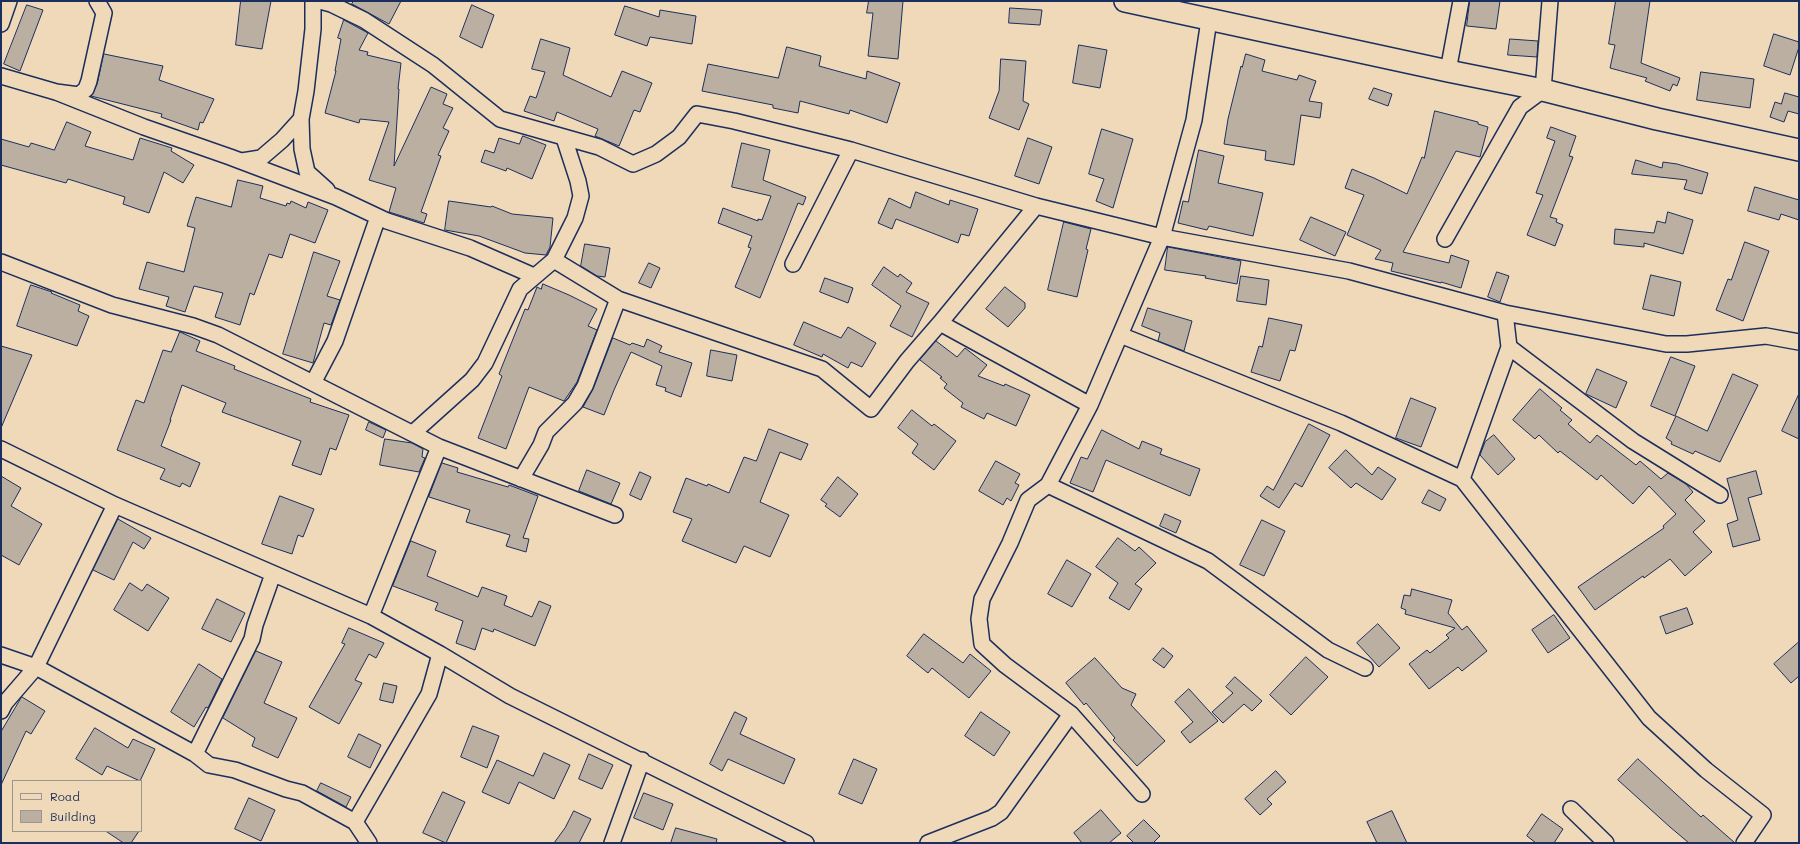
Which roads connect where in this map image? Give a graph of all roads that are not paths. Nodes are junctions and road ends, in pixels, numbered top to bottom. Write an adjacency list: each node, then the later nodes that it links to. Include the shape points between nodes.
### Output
1 (9, 1): 9 (street)
2 (97, 1): 13 (street, via 104,13 90,81 79,95)
3 (313, 1): 14 (street, via 313,29)
4 (320, 1): 15 (street, via 364,20 433,65 500,119)
5 (1125, 1): 8 (main road)
6 (1462, 1): 10 (street)
7 (1550, 1): 12 (street)
8 (1210, 20): 10 (main road); 22 (street, via 1194,120)
9 (1, 24)
10 (1448, 71): 12 (main road)
11 (1, 76): 13 (street)
12 (1543, 90): 17 (main road, via 1657,119); 23 (street, via 1520,107)
13 (56, 92): 18 (street, via 144,128)
14 (301, 119): 18 (street, via 261,158); 19 (street, via 302,148 307,172)
15 (564, 138): 16 (street, via 599,147 633,164 656,154 679,137 698,114); 24 (street, via 581,196 575,218)
16 (851, 150): 20 (street); 26 (street)
17 (1799, 150)
18 (241, 161): 19 (street)
19 (336, 197): 21 (street)
20 (1036, 206): 22 (street); 30 (street)
21 (378, 217): 27 (street, via 470,248); 34 (street, via 335,341)
22 (1162, 237): 29 (street, via 1349,271); 31 (street)
23 (1445, 239)
24 (554, 260): 27 (street); 28 (street)
25 (1, 262): 34 (street, via 112,305 218,335)
26 (793, 264)
27 (534, 276): 36 (street, via 520,289 484,363 472,380)
28 (618, 298): 30 (street, via 822,369 871,410); 39 (street, via 585,386 575,403 546,432)
29 (1505, 312): 32 (street, via 1666,344 1766,336); 33 (street)
30 (940, 323): 35 (street)
31 (1120, 335): 35 (street); 40 (street, via 1341,423)
32 (1799, 342)
33 (1509, 347): 40 (street); 42 (street, via 1633,441)
34 (313, 383): 36 (street)
35 (1090, 405): 41 (street)
36 (413, 433): 37 (street)
37 (439, 447): 39 (street); 46 (street)
38 (1, 449): 43 (street)
39 (521, 479): 44 (street)
40 (1462, 479): 63 (street, via 1649,718 1706,770 1763,815)
41 (1048, 485): 50 (street, via 1208,561 1328,650); 52 (street, via 1028,500 982,599 979,619 982,644 1005,665)
42 (1720, 495)
43 (115, 505): 45 (street); 49 (street)
44 (615, 515)
45 (273, 574): 46 (street); 53 (street, via 252,639)
46 (371, 616): 47 (street)
47 (440, 654): 54 (street, via 510,696); 57 (street, via 429,694)
48 (1, 656): 49 (street)
49 (36, 667): 51 (street); 53 (street)
50 (1365, 668)
51 (1, 711)
52 (1071, 714): 55 (street); 61 (street, via 1001,812 992,818)
53 (195, 754): 57 (street, via 208,765 235,770 302,793)
54 (642, 760): 59 (street); 60 (street)
55 (1142, 794)
56 (1572, 808): 62 (street)
57 (355, 822): 58 (street)
58 (369, 843)
59 (612, 843)
60 (806, 843)
61 (928, 843)
62 (1606, 843)
63 (1744, 843)

